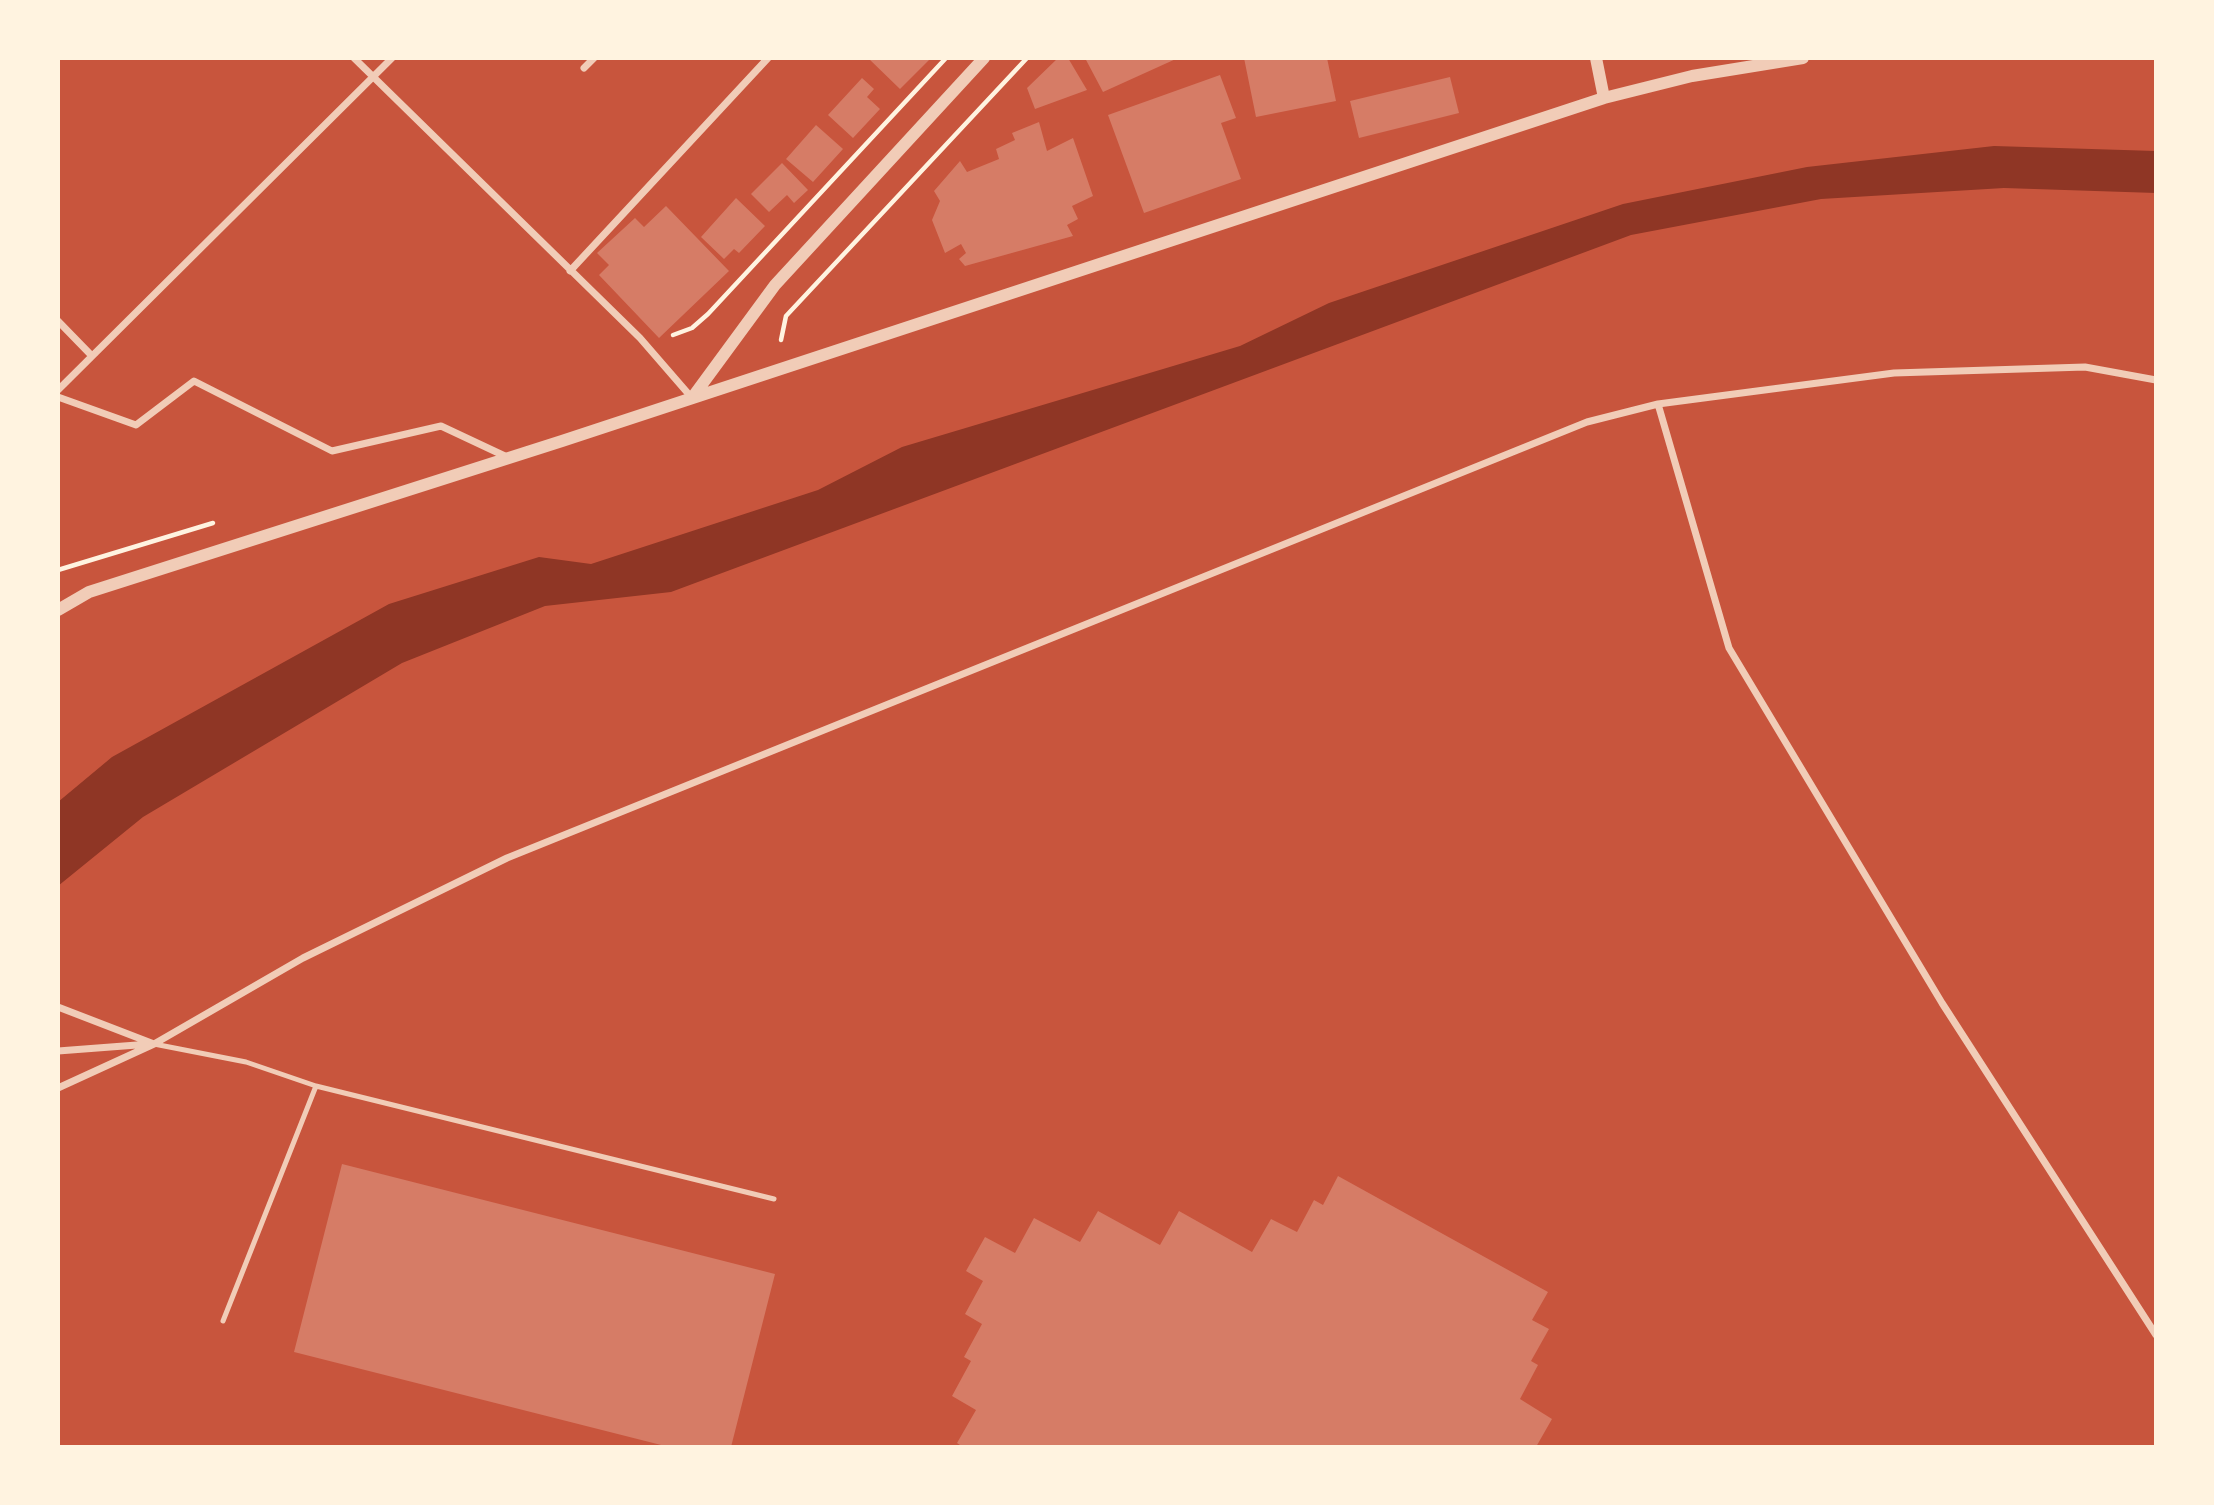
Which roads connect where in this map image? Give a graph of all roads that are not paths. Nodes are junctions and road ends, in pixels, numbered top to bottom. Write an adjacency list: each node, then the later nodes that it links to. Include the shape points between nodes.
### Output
1 (354, 58): 9 (street)
2 (392, 58): 9 (street)
3 (594, 58): 8 (street)
4 (768, 58): 11 (street)
5 (984, 58): 17 (street, via 775,285)
6 (1596, 58): 10 (street)
7 (1803, 58): 10 (street, via 1692,76)
8 (584, 68)
9 (375, 76): 11 (street); 13 (street)
10 (1604, 98): 17 (street)
11 (570, 271): 17 (street, via 640,338)
12 (58, 321): 13 (street)
13 (92, 356): 15 (street)
14 (2156, 380): 18 (street, via 2085,367 1894,373)
15 (58, 390)
16 (58, 397): 19 (street, via 136,425 194,382 332,451 440,426)
17 (692, 398): 19 (street)
18 (1658, 404): 22 (street, via 1587,422 507,858 303,958); 28 (street, via 1729,648 1942,1003)
19 (508, 457): 20 (street, via 89,592)
20 (58, 611)
21 (58, 1007): 22 (street)
22 (154, 1044): 23 (street); 24 (lane, via 246,1062); 25 (street)
23 (58, 1051)
24 (316, 1086): 26 (lane); 27 (lane)
25 (58, 1088)
26 (774, 1199)
27 (223, 1321)
28 (2156, 1335)

